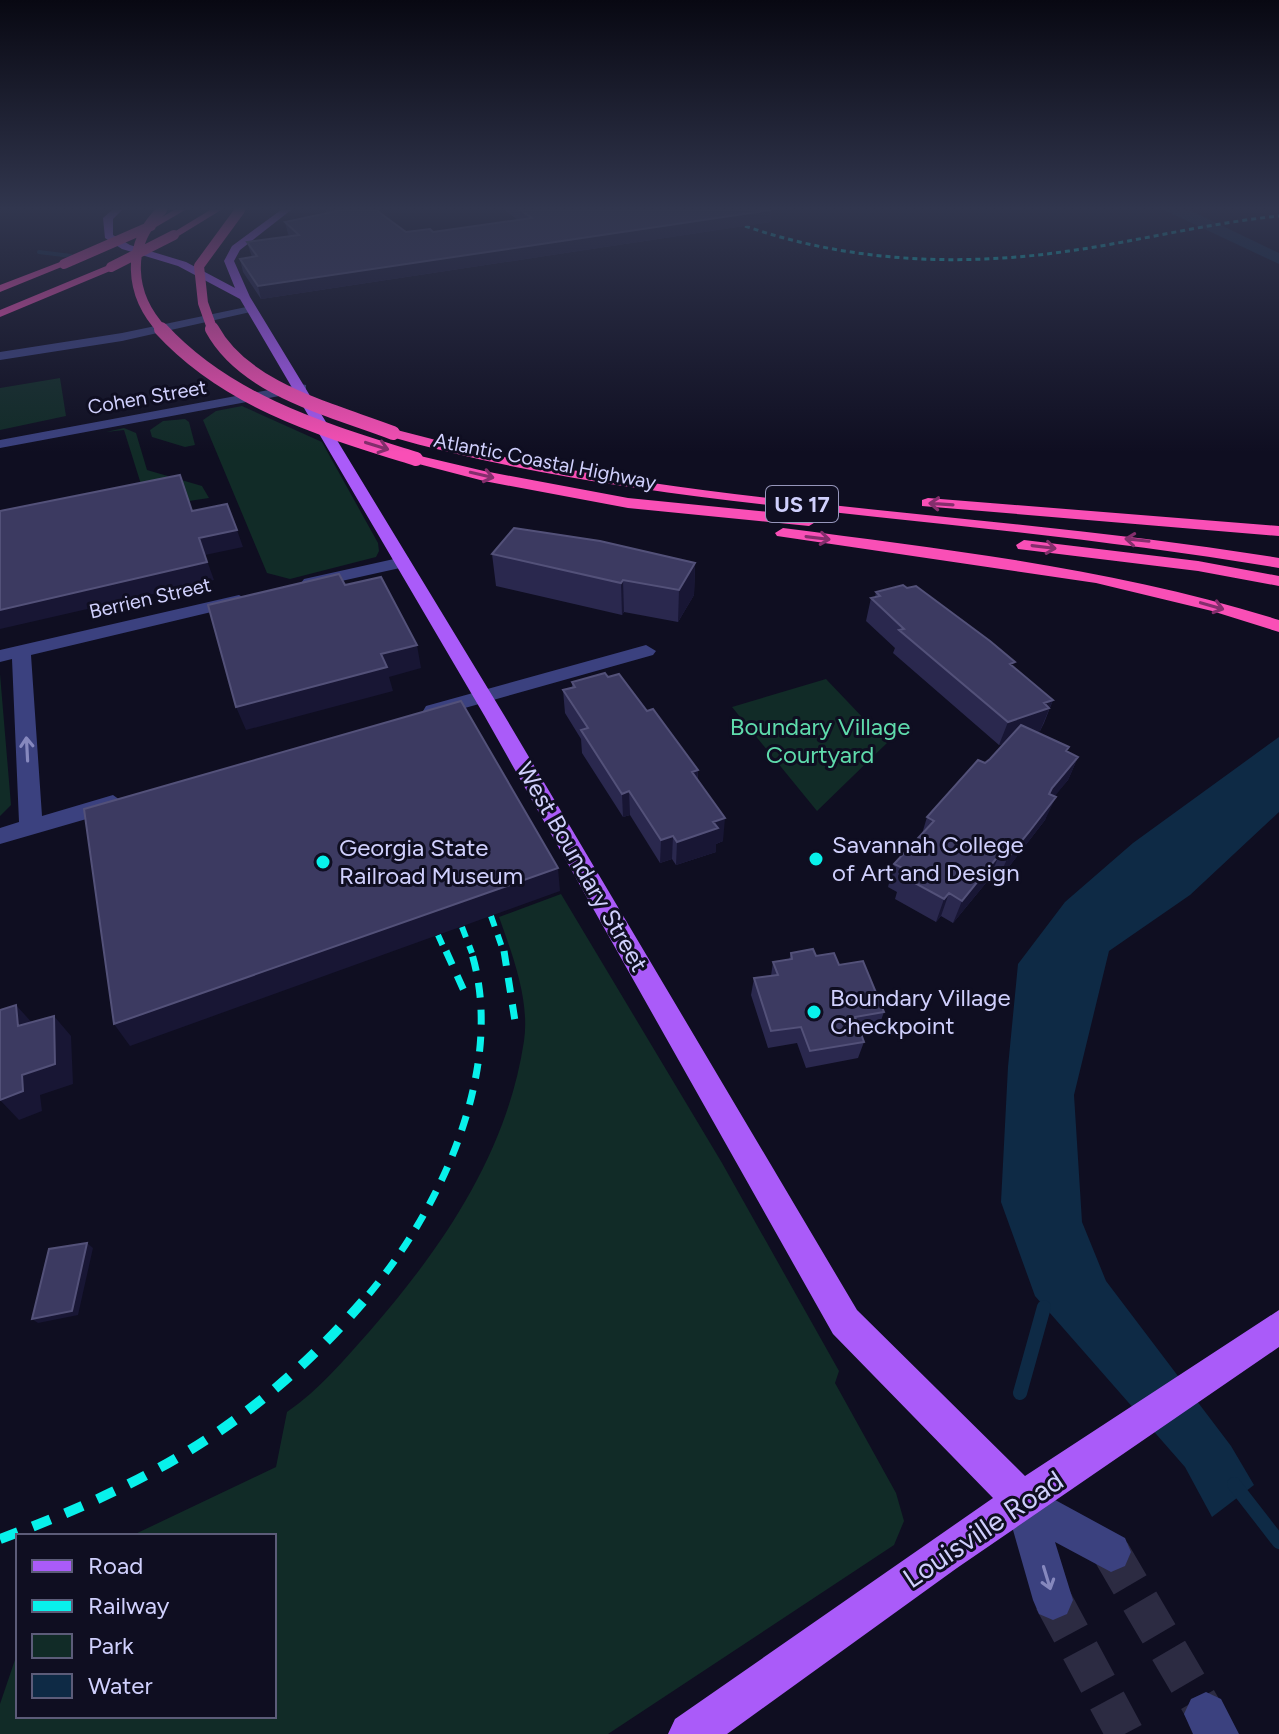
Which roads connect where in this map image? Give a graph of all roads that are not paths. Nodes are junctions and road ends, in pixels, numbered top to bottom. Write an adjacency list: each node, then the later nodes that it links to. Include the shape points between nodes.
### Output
1 (55, 291): 7 (highway, bridge)
2 (139, 291): 13 (highway, Atlantic Coastal Highway / US 17, one-way to 13, bridge, via 146,312 183,352 233,390 302,423 416,459)
3 (201, 291): 14 (highway, Atlantic Coastal Highway / US 17, bridge, via 216,337 252,370 393,433 548,472)
4 (225, 291): 6 (main road)
5 (241, 291): 6 (main road, West Boundary Street)
6 (247, 303): 8 (street); 9 (main road, West Boundary Street)
7 (0, 314)
8 (213, 318): 9 (street); 10 (street)
9 (266, 329): 11 (main road, West Boundary Street)
10 (0, 356)
11 (301, 388): 12 (street, Cohen Street); 16 (main road, West Boundary Street)
12 (0, 444)
13 (550, 488): 18 (highway, Atlantic Coastal Highway / US 17, one-way to 18, via 628,503 1198,566); 21 (highway, one-way to 21, via 651,516 996,559 1157,591)
14 (686, 491): 15 (highway, one-way to 14, via 933,503); 17 (highway, Atlantic Coastal Highway / US 17, one-way to 14, via 1215,551)
15 (1279, 531)
16 (403, 562): 19 (street); 24 (main road, West Boundary Street)
17 (1279, 563)
18 (1279, 581)
19 (285, 589)
20 (256, 596): 23 (street, Berrien Street)
21 (1279, 626)
22 (646, 651): 24 (street)
23 (10, 654): 27 (street, one-way to 23)
24 (482, 697): 25 (street); 30 (main road, West Boundary Street, via 845,1322)
25 (407, 719)
26 (136, 797): 27 (street)
27 (31, 827): 28 (street)
28 (0, 836)
29 (1279, 1327): 30 (main road, Louisville Road)
30 (1024, 1502): 31 (street, West Boundary Street); 32 (street, West Boundary Street, one-way to 32); 33 (main road, Louisville Road)
31 (1111, 1552)
32 (1053, 1600)
33 (690, 1734)

